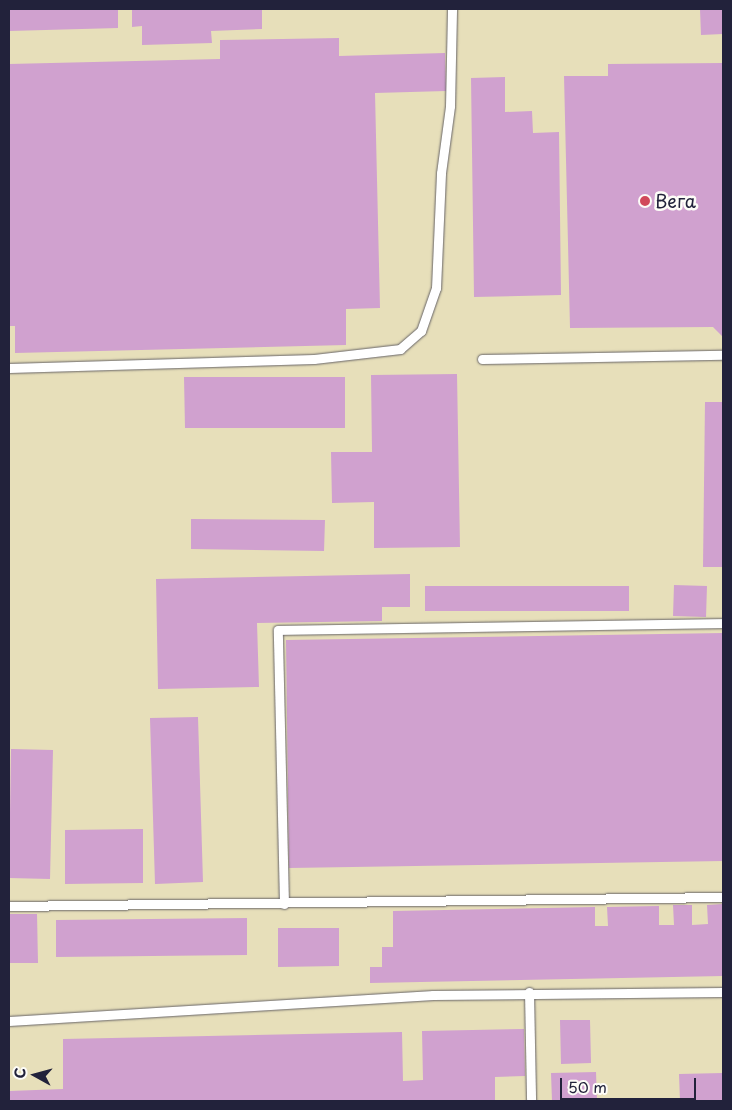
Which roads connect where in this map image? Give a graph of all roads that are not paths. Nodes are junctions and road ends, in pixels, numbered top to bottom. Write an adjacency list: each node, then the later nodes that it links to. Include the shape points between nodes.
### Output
1 (452, 9): 4 (lane, via 450,106 441,172 436,288 421,331 400,349 324,359)
2 (723, 355): 3 (lane)
3 (482, 359)
4 (9, 368)
5 (723, 623): 7 (lane, via 278,630)
6 (723, 897): 7 (lane)
7 (284, 904): 8 (lane)
8 (9, 906)
9 (529, 992): 10 (lane); 11 (lane); 12 (lane)
10 (723, 992)
11 (9, 1021)
12 (531, 1101)

